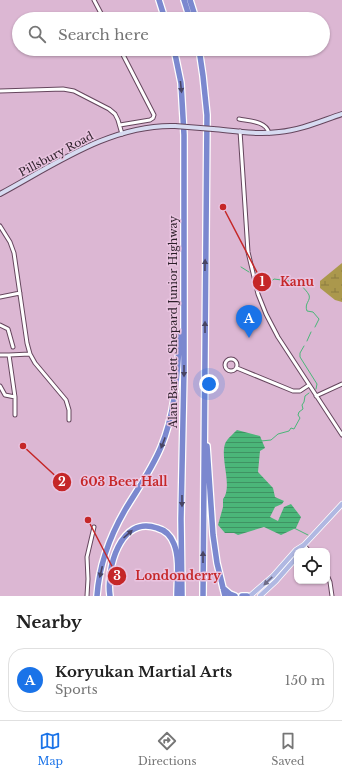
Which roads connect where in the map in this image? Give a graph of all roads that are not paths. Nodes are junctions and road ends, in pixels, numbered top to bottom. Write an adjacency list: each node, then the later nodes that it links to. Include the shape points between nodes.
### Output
1 (94, 0): 5 (street)
2 (159, 0): 6 (highway)
3 (184, 0): 7 (highway)
4 (190, 0): 8 (highway)
5 (100, 12)
6 (163, 12)
7 (188, 12)
8 (194, 12)
9 (124, 56): 15 (street, via 154,115 150,120)
10 (175, 56): 22 (highway, Alan Bartlett Shepard Junior Highway, one-way to 22, via 184,120)
11 (201, 56): 35 (highway, one-way to 11, via 207,115)
12 (0, 92): 15 (street, via 63,89 74,91 109,109 115,114)
13 (342, 114): 17 (street, Pillsbury Road, via 297,129)
14 (239, 118): 17 (street, via 264,125)
15 (120, 125): 18 (street)
16 (240, 131): 17 (street, Pillsbury Road); 18 (street, Pillsbury Road, bridge, via 175,126 153,127); 31 (street, via 246,237 254,282 272,326)
17 (269, 133)
18 (122, 134): 19 (street, Pillsbury Road, via 82,149)
19 (0, 194)
20 (0, 226): 21 (street, via 12,247)
21 (20, 293): 23 (street); 26 (street)
22 (183, 294): 48 (highway, one-way to 48, via 176,385 167,431 155,460 113,533 102,563); 51 (highway, Alan Bartlett Shepard Junior Highway, one-way to 51)
23 (0, 297)
24 (0, 325): 25 (street, via 8,329)
25 (13, 347)
26 (30, 354): 28 (street); 37 (street, via 66,400)
27 (0, 355): 28 (street)
28 (9, 356): 34 (street)
29 (237, 368): 29 (street, via 233,360 226,364 229,371); 31 (street, via 293,391 300,391)
30 (342, 384): 33 (street)
31 (309, 385): 33 (street)
32 (0, 386): 34 (street, via 5,396)
33 (316, 396): 38 (street)
34 (14, 397): 36 (street)
35 (204, 408): 46 (highway, via 213,535); 52 (highway, one-way to 35)
36 (15, 414)
37 (69, 420)
38 (342, 435)
39 (341, 506): 41 (main road)
40 (94, 527): 47 (street, via 87,557)
41 (304, 545): 42 (main road); 43 (street); 57 (main road, one-way to 57)
42 (302, 548)
43 (306, 548)
44 (294, 560): 58 (main road)
45 (330, 582): 59 (street)
46 (223, 588): 53 (highway); 54 (highway)
47 (87, 596)
48 (97, 596)
49 (110, 596): 50 (highway, one-way to 50, via 112,567 122,540 138,527 147,526 162,530 174,545)
50 (177, 596)
51 (182, 596)
52 (203, 596)
53 (225, 596)
54 (235, 596)
55 (242, 596): 56 (highway)
56 (246, 596)
57 (250, 596)
58 (260, 596)
59 (332, 596)

